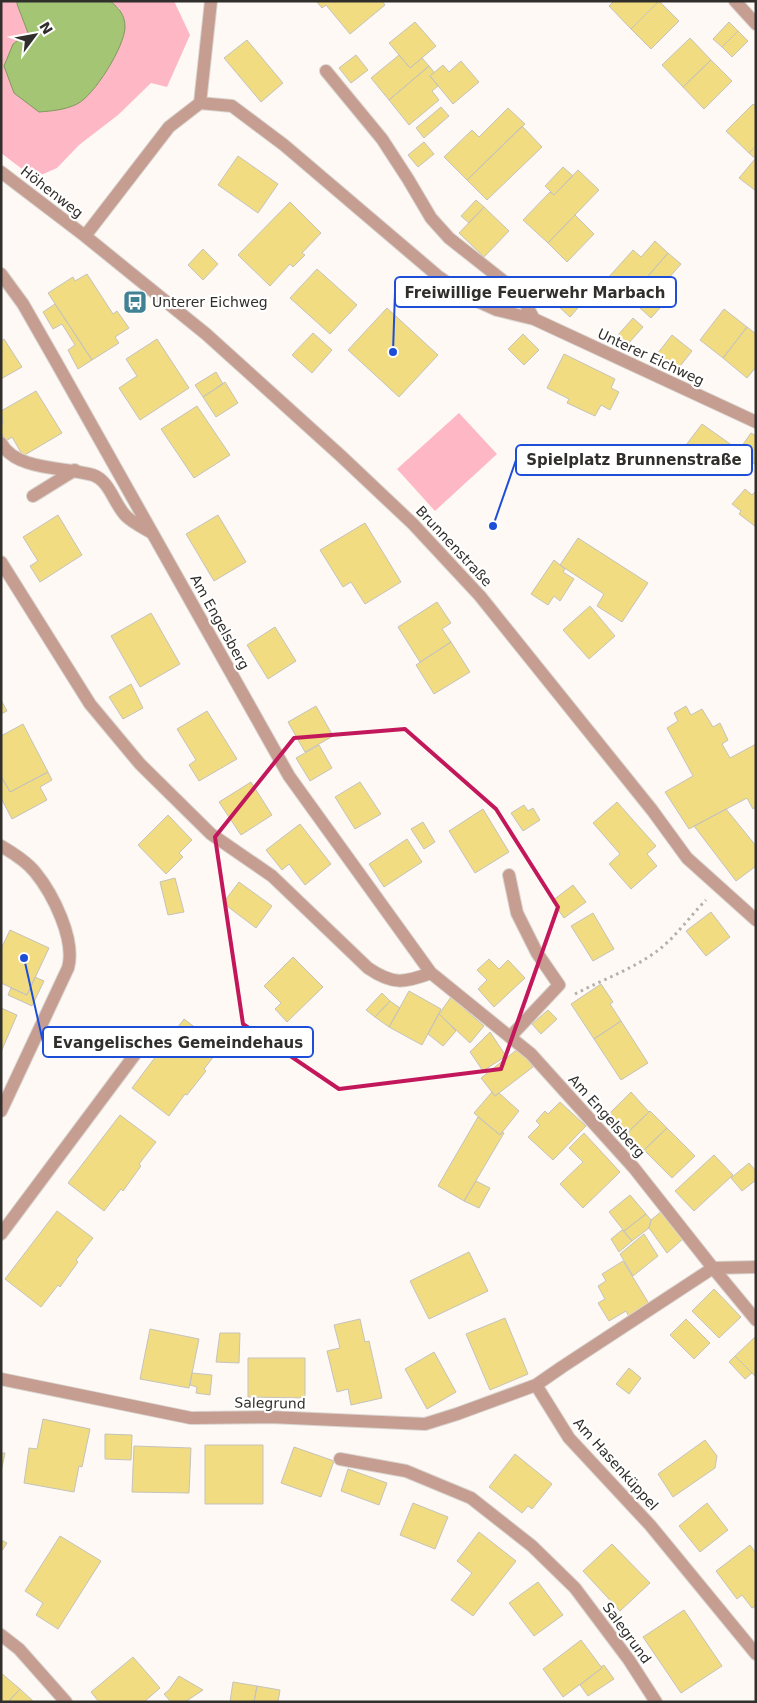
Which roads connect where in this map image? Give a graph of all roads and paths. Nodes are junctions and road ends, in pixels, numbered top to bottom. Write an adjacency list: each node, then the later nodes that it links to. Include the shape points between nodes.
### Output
1 (211, 1): 5 (street)
2 (735, 1): 3 (street)
3 (756, 24)
4 (326, 71): 9 (street, via 382,139 431,218 449,238 520,294)
5 (200, 103): 7 (street, via 169,127); 9 (street, Unterer Eichweg, via 232,106 284,145 439,277 468,296 497,310)
6 (1, 172): 7 (street, Höhenweg)
7 (85, 236): 18 (street, Brunnenstraße, via 206,334 413,524 480,596 687,858)
8 (1, 274): 14 (street, Am Engelsberg, via 23,304)
9 (534, 319): 10 (street, Unterer Eichweg)
10 (756, 422)
11 (1, 443): 12 (street, via 20,460)
12 (75, 470): 13 (street); 14 (street, via 96,476 106,485 126,516)
13 (33, 496)
14 (152, 533): 20 (street, Am Engelsberg, via 289,776)
15 (1, 562): 20 (street, via 90,704 140,764 211,834 272,876 368,968 384,978 408,981)
16 (1, 846): 24 (street, via 26,863 41,882 59,914 68,939 70,960)
17 (509, 875): 22 (street, via 517,913 537,953 559,985)
18 (717, 886): 19 (street, Brunnenstraße); 21 (path, via 662,947 636,965)
19 (756, 920)
20 (431, 973): 22 (street, Am Engelsberg)
21 (573, 995)
22 (510, 1037): 26 (street, Am Engelsberg, via 531,1054 634,1168)
23 (142, 1045): 25 (street)
24 (1, 1111)
25 (1, 1234)
26 (713, 1268): 27 (street); 28 (street, Am Engelsberg); 30 (street)
27 (756, 1268)
28 (756, 1320)
29 (1, 1379): 30 (street, Salegrund, via 191,1418 270,1417 425,1424)
30 (536, 1385): 33 (street, Am Hasenküppel, via 569,1438 650,1525)
31 (340, 1459): 35 (street, Salegrund, via 406,1471 471,1498 532,1546 575,1588)
32 (1, 1635): 34 (street, via 19,1649)
33 (756, 1654)
34 (66, 1702)
35 (656, 1702)

